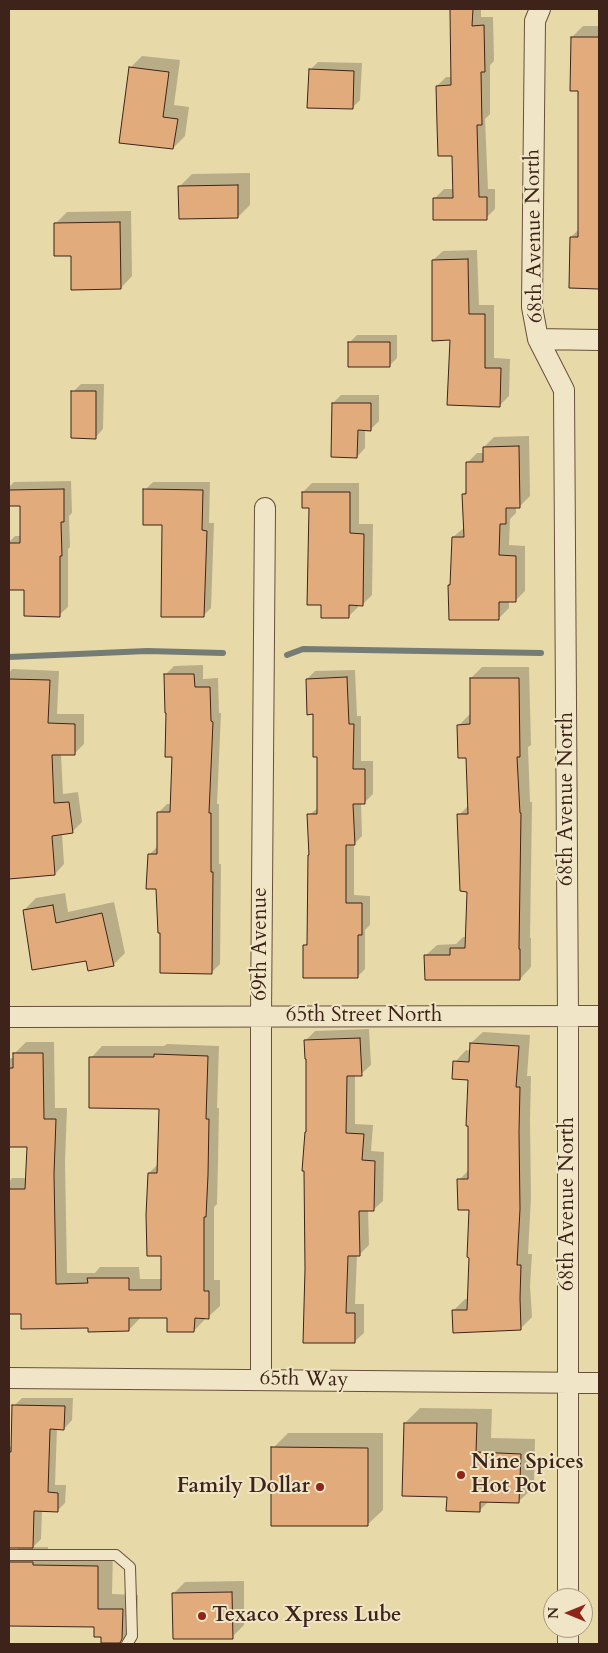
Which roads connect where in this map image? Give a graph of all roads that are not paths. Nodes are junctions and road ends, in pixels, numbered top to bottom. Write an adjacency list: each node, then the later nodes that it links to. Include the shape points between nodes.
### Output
1 (540, 9): 2 (street, 68th Avenue North, via 534,21 532,307)
2 (538, 340): 3 (street); 6 (street, 68th Avenue North, via 564,390)
3 (599, 340)
4 (265, 508): 5 (street, 69th Avenue)
5 (261, 1016): 6 (street, 65th Street North); 8 (street, 65th Street North); 10 (street, 69th Avenue)
6 (568, 1016): 7 (street, 65th Street North); 11 (street, 68th Avenue North)
7 (599, 1016)
8 (9, 1017)
9 (9, 1378): 10 (street, 65th Way)
10 (261, 1380): 11 (street, 65th Way)
11 (568, 1383): 12 (street, 65th Way); 14 (street, 68th Avenue North)
12 (599, 1383)
13 (9, 1555): 15 (lane, via 116,1555 130,1566 132,1636)
14 (568, 1588)
15 (127, 1644)

